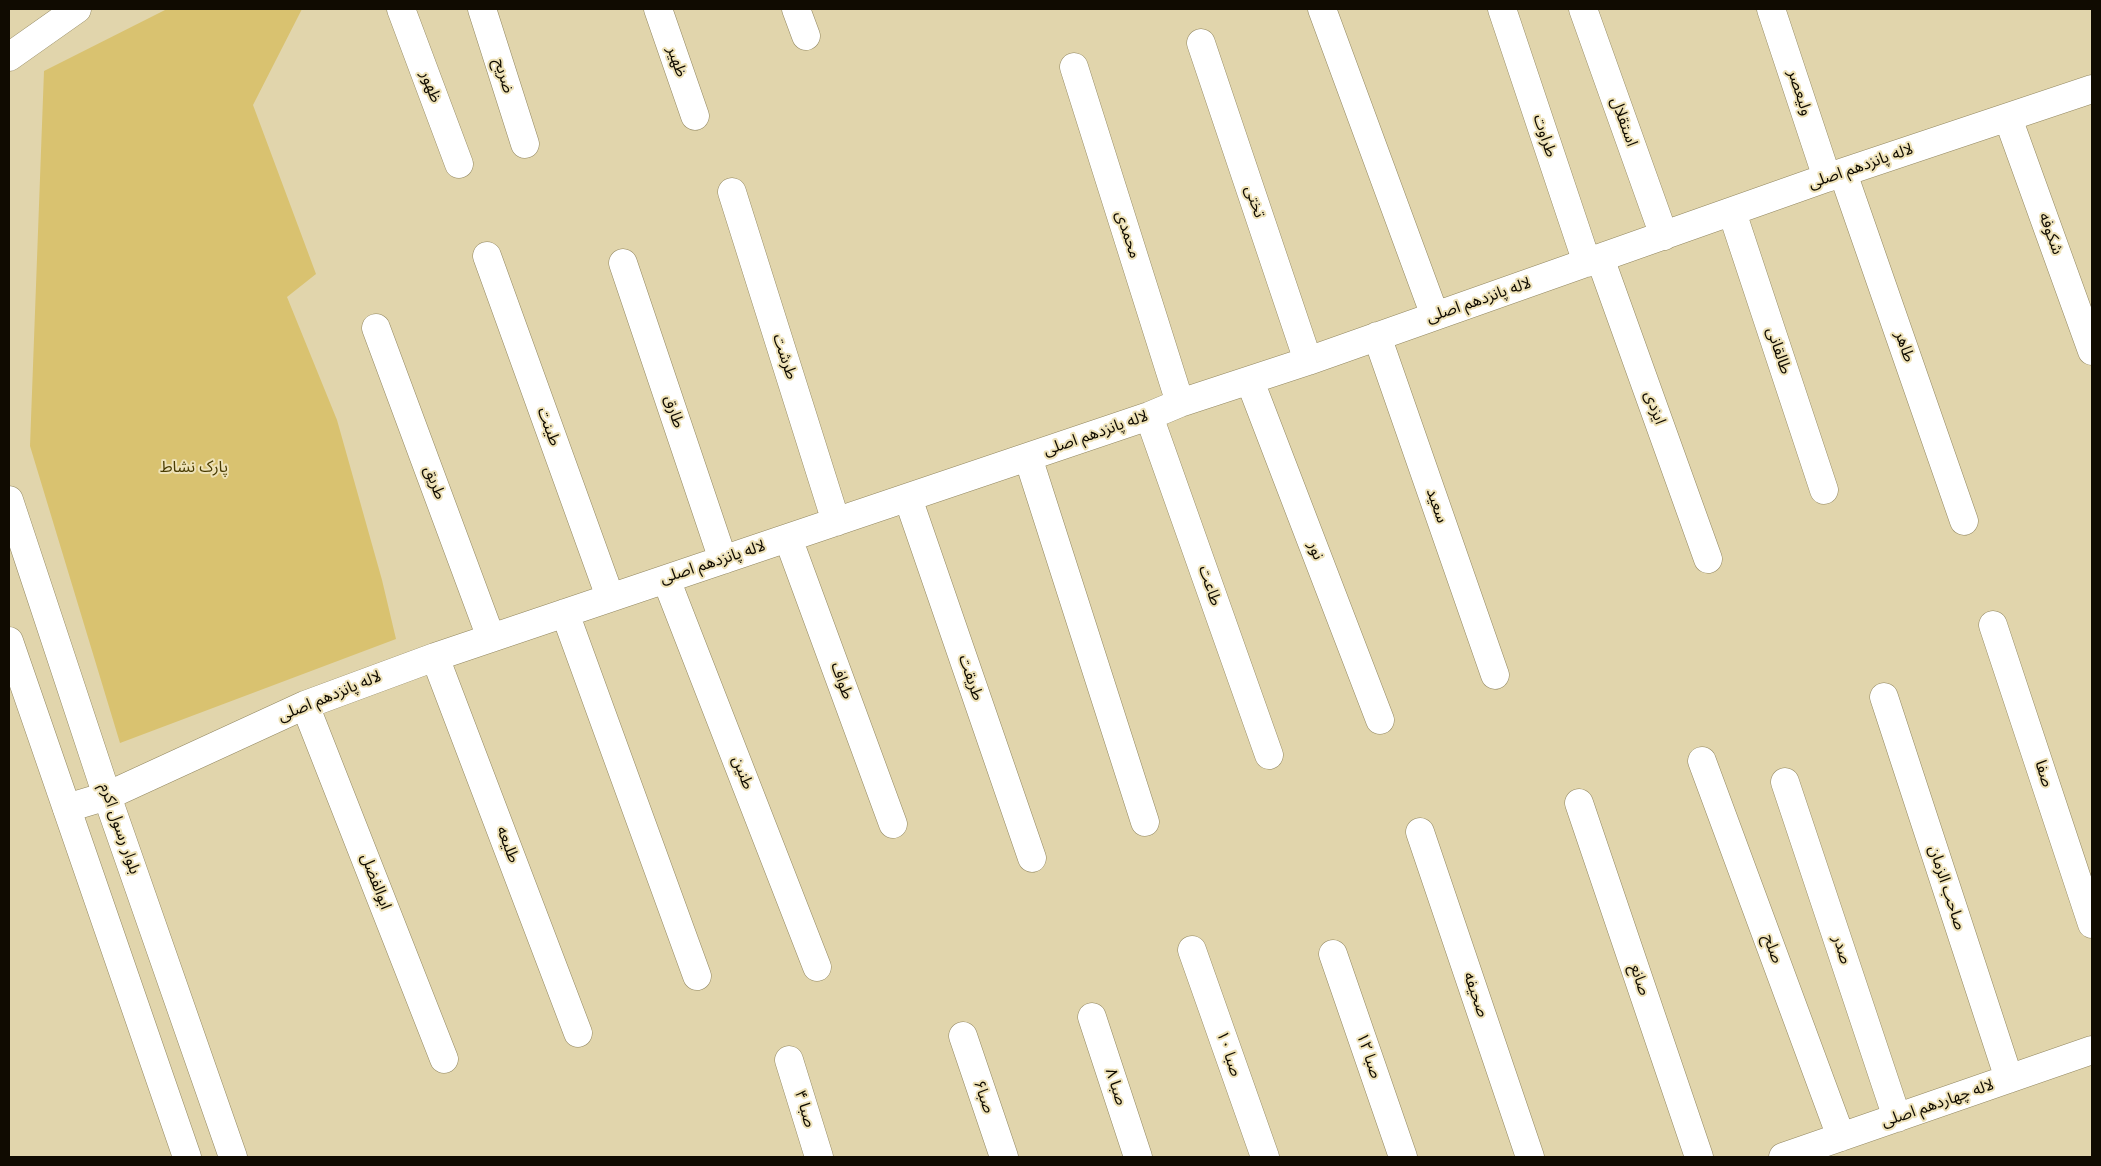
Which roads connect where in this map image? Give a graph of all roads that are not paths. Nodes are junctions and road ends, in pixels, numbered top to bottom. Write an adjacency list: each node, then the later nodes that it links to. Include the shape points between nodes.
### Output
1 (77, 9): 12 (street)
2 (401, 9): 18 (street, ظهور)
3 (482, 9): 17 (street, ضریح)
4 (658, 9): 15 (street, ظهیر)
5 (796, 9): 10 (street)
6 (1322, 9): 26 (street)
7 (1502, 9): 24 (street, طراوت)
8 (1583, 9): 22 (street, استقلال)
9 (1771, 9): 19 (street, ولیعصر)
10 (806, 36)
11 (1201, 42): 30 (street, تختی)
12 (9, 57)
13 (1074, 67): 32 (street, محمدی)
14 (2092, 90): 16 (street, لاله پانزدهم اصلی)
15 (695, 116)
16 (2008, 118): 19 (street, لاله پانزدهم اصلی); 29 (street, شکوفه)
17 (524, 144)
18 (459, 164)
19 (1835, 176): 21 (street, لاله پانزدهم اصلی); 38 (street, طاهر)
20 (732, 192): 39 (street, طرشت)
21 (1732, 212): 22 (street, لاله پانزدهم اصلی); 35 (street, طالقانی)
22 (1664, 236): 24 (street, لاله پانزدهم اصلی)
23 (486, 256): 44 (street, طینت)
24 (1593, 261): 26 (street, لاله پانزدهم اصلی); 41 (street, ایزدی)
25 (623, 264): 42 (street, طارق)
26 (1435, 316): 28 (street, لاله پانزدهم اصلی)
27 (376, 328): 47 (street, طریق)
28 (1377, 336): 30 (street, لاله پانزدهم اصلی); 50 (street, سعید)
29 (2092, 351)
30 (1308, 361): 31 (street, لاله پانزدهم اصلی)
31 (1250, 381): 32 (street, لاله پانزدهم اصلی); 53 (street, نور)
32 (1180, 403): 33 (street, لاله پانزدهم اصلی)
33 (1149, 416): 34 (street, لاله پانزدهم اصلی); 54 (street, طاعت)
34 (1028, 457): 36 (street, لاله پانزدهم اصلی); 60 (street)
35 (1824, 490)
36 (908, 498): 39 (street, لاله پانزدهم اصلی); 63 (street, طریقت)
37 (9, 500): 57 (street, بلوار رسول اکرم)
38 (1964, 521)
39 (836, 522): 40 (street, لاله پانزدهم اصلی)
40 (788, 538): 42 (street, لاله پانزدهم اصلی); 61 (street, طواف)
41 (1708, 558)
42 (723, 560): 43 (street, لاله پانزدهم اصلی)
43 (666, 579): 44 (street, لاله پانزدهم اصلی); 67 (street, طنین)
44 (610, 598): 45 (street, لاله پانزدهم اصلی)
45 (565, 613): 47 (street, لاله پانزدهم اصلی); 68 (street)
46 (1993, 625): 64 (street, صفا)
47 (491, 638): 49 (street, لاله پانزدهم اصلی)
48 (9, 641): 59 (street)
49 (435, 657): 52 (street, لاله پانزدهم اصلی); 70 (street, طلیعه)
50 (1495, 675)
51 (1884, 697): 75 (street, صاحب الزمان)
52 (305, 705): 57 (street, لاله پانزدهم اصلی); 73 (street, ابوالفضل)
53 (1380, 720)
54 (1269, 755)
55 (1702, 761): 77 (street, صلح)
56 (1785, 782): 76 (street, صدر)
57 (107, 796): 59 (street, لاله پانزدهم اصلی); 79 (street, بلوار رسول اکرم)
58 (1579, 803): 86 (street, صانع)
59 (67, 808): 78 (street)
60 (1145, 822)
61 (893, 824)
62 (1420, 832): 85 (street, صحیفه)
63 (1032, 858)
64 (2092, 924)
65 (1192, 950): 83 (street, صبا ۱۰)
66 (1333, 954): 84 (street, صبا ۱۲)
67 (817, 967)
68 (697, 976)
69 (1092, 1017): 82 (street, صبا ۸)
70 (578, 1033)
71 (963, 1036): 81 (street, صبا۶)
72 (2092, 1050): 75 (street, لاله چهاردهم اصلی)
73 (444, 1059)
74 (789, 1060): 80 (street, صبا ۴)
75 (2009, 1079): 76 (street, لاله چهاردهم اصلی)
76 (1897, 1118): 77 (street, لاله چهاردهم اصلی)
77 (1841, 1137): 87 (street, لاله چهاردهم اصلی)
78 (187, 1157)
79 (233, 1157)
80 (819, 1157)
81 (1004, 1157)
82 (1138, 1157)
83 (1264, 1157)
84 (1403, 1157)
85 (1530, 1157)
86 (1699, 1157)
87 (1783, 1157)

